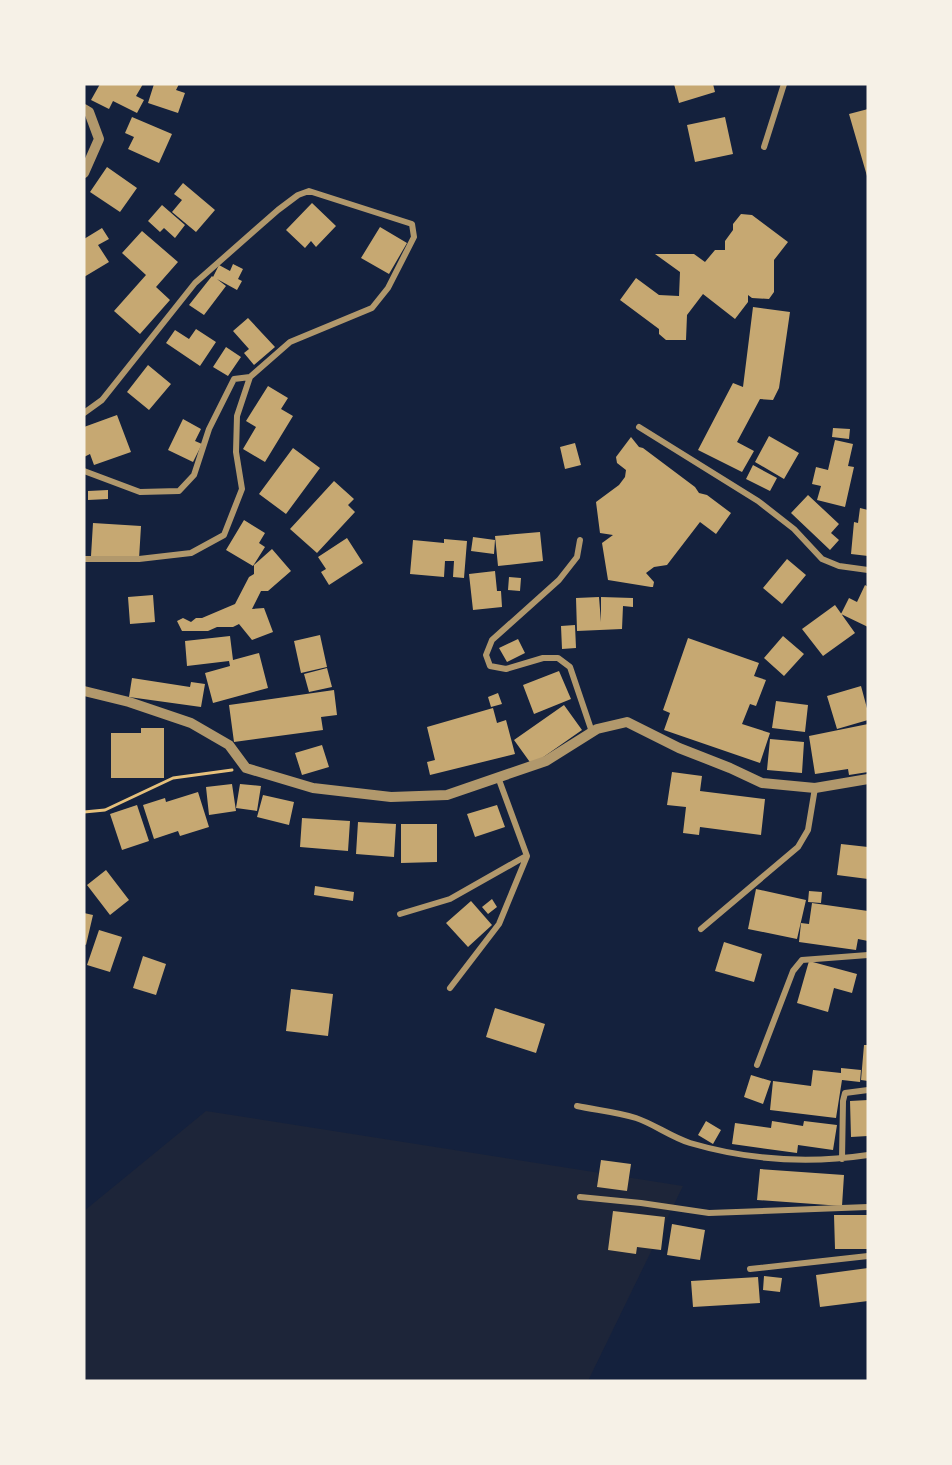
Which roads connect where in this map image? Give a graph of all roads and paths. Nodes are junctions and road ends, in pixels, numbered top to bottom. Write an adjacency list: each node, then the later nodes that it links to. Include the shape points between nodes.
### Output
1 (784, 84): 3 (street)
2 (84, 109): 4 (street, via 89,112 99,139)
3 (764, 147)
4 (84, 173)
5 (250, 377): 6 (street, via 290,342 372,308 388,288 414,237 412,224 309,191 298,195 195,283 102,400); 8 (street, via 234,379 209,429 194,475 180,491 140,492); 10 (street, via 237,416 236,452 242,489 224,535 190,553 139,559)
6 (84, 413)
7 (639, 427): 11 (street, via 758,501 794,529 822,559)
8 (84, 471)
9 (580, 540): 13 (street, via 577,557 559,580 492,640 486,655 490,666 506,669 543,658 558,658 570,667)
10 (84, 559)
11 (868, 570)
12 (84, 691): 14 (street, via 191,723 229,745)
13 (592, 732): 15 (street, via 546,760); 17 (street, via 627,722 762,783)
14 (246, 768): 15 (street, via 313,788 391,797 447,795); 18 (path, via 173,778 105,810)
15 (498, 777): 19 (street)
16 (868, 779): 17 (street)
17 (814, 788): 21 (street, via 808,830 798,847)
18 (84, 812)
19 (527, 856): 20 (street, via 450,899); 23 (street, via 499,924)
20 (400, 914)
21 (701, 929)
22 (868, 956): 24 (street, via 801,960 793,971)
23 (450, 988)
24 (757, 1065)
25 (868, 1090): 28 (street, via 845,1093)
26 (577, 1106): 28 (street, via 635,1118 688,1142 737,1154 789,1160)
27 (868, 1155): 28 (street)
28 (842, 1159)
29 (580, 1197): 30 (street, via 709,1213)
30 (868, 1207)
31 (868, 1256): 32 (street)
32 (750, 1269)

